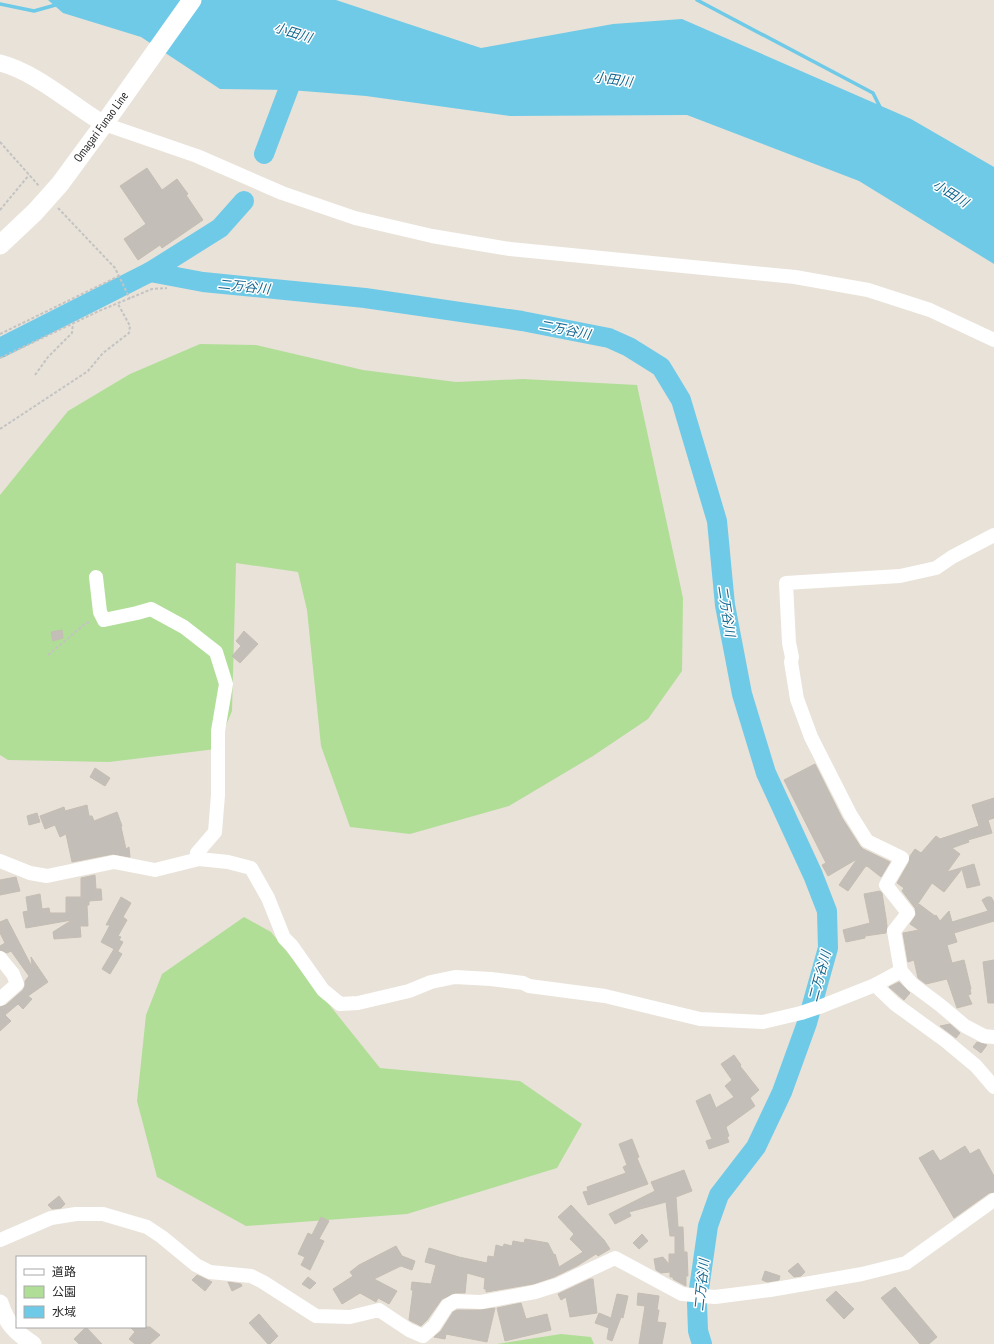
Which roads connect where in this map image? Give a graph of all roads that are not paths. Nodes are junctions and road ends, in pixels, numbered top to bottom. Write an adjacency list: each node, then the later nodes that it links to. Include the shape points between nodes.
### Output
1 (192, 0): 3 (main road, Omagari Funao Line)
2 (0, 63): 3 (street, via 34,77)
3 (108, 118): 4 (main road, Omagari Funao Line, via 60,184); 5 (street, via 282,193 362,220 432,236 510,249 795,277 868,290 930,310)
4 (0, 245)
5 (994, 340)
6 (994, 536): 11 (street, via 936,568 900,576 786,583 788,643 797,699 811,737 867,841 902,858 886,885 908,913 894,931)
7 (96, 577): 8 (street, via 100,612 104,620 151,609 184,627 216,652 226,684 218,731 218,795 215,832 197,853)
8 (200, 859): 9 (street, via 155,870 114,862 46,876 30,873); 12 (street, via 251,868 268,898 284,938 323,990 340,1004 358,1003 455,977 523,983 529,986 605,996 700,1019 763,1022 801,1013)
9 (0, 861)
10 (0, 958): 13 (street, via 13,974 17,984)
11 (901, 971): 12 (street); 14 (street, via 912,984 965,1026 984,1036)
12 (875, 985): 15 (street, via 895,1004 976,1066)
13 (0, 999)
14 (994, 1037)
15 (994, 1087)
16 (994, 1200): 17 (street, via 906,1263 862,1274 715,1297 682,1294 614,1258 557,1285 535,1292 481,1302 455,1301 447,1306 434,1326 423,1336 379,1310 350,1317 316,1316 251,1276 210,1272 196,1265 147,1227 103,1214 76,1214 51,1218)
17 (0, 1240)
18 (0, 1303): 19 (street, via 4,1316 18,1334)
19 (33, 1344)

